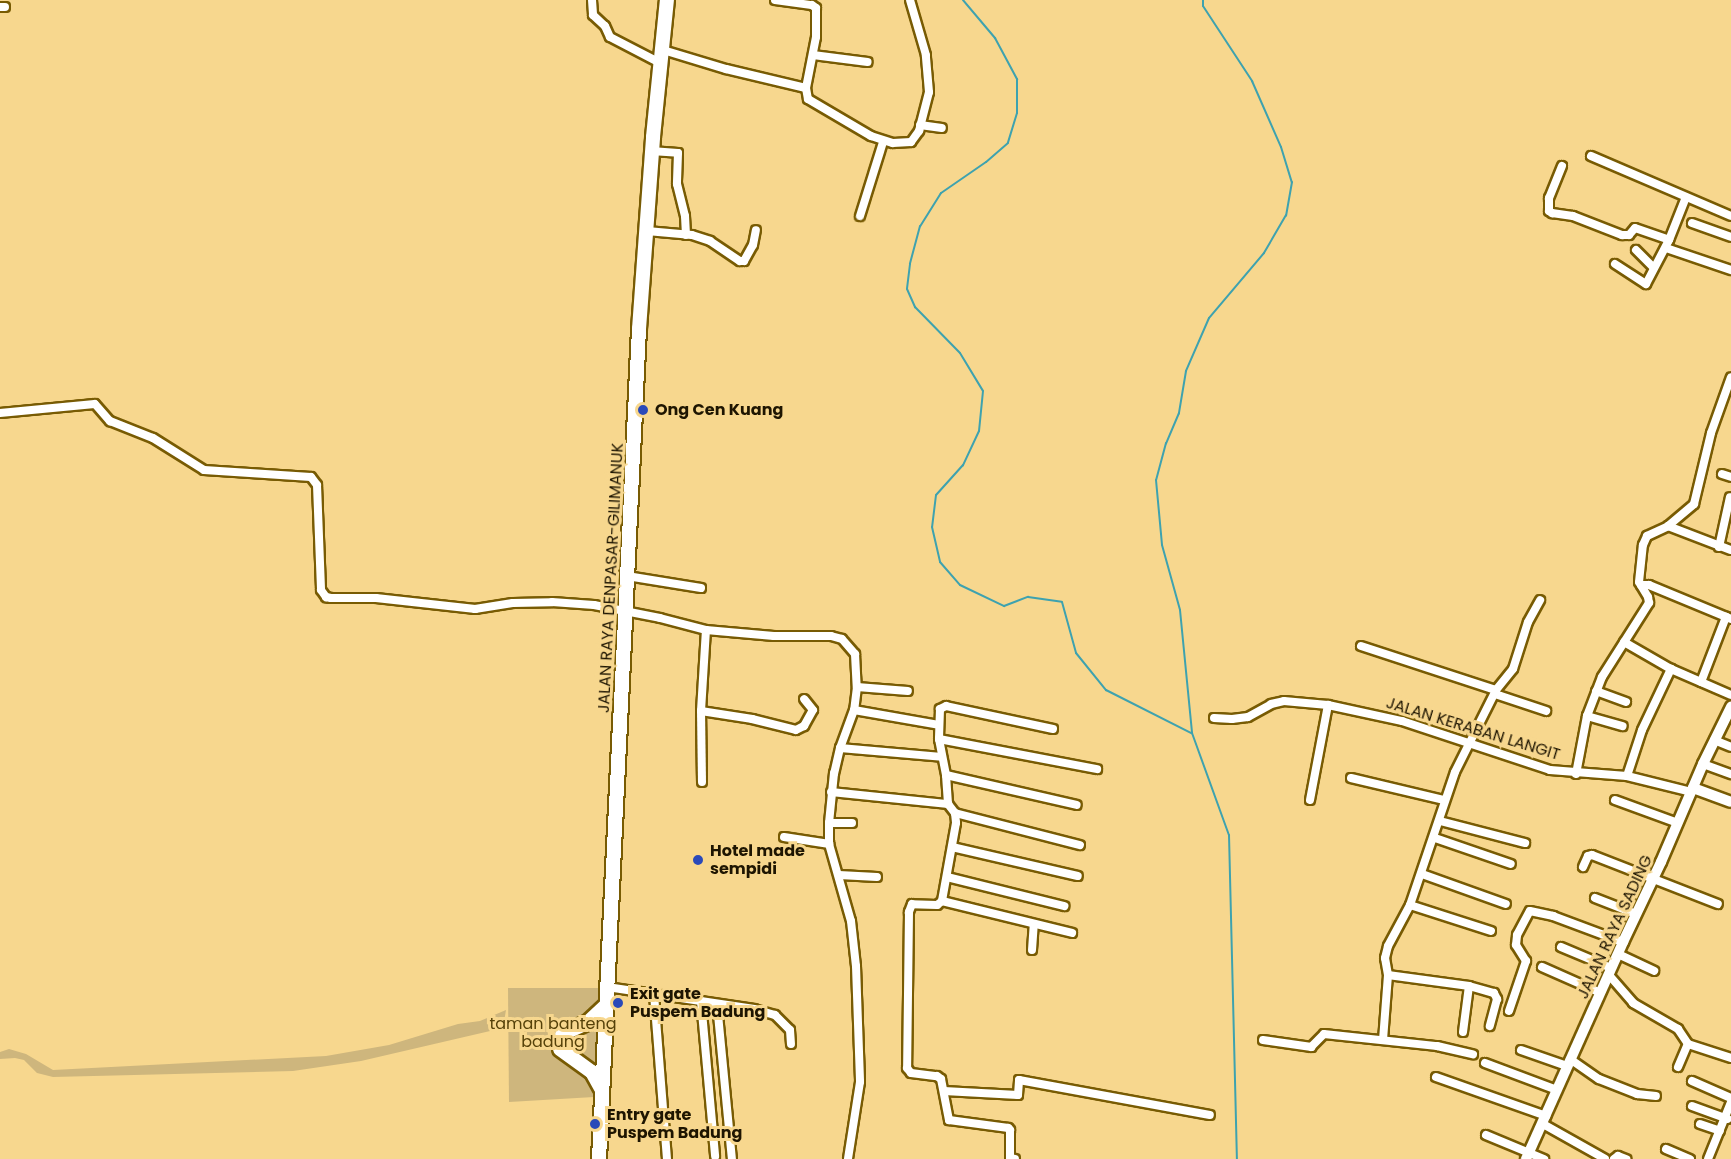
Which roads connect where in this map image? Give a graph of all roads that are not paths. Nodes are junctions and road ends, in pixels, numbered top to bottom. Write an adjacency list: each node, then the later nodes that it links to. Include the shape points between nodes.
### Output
1 (592, 0): 6 (street, via 593,15 610,37)
2 (667, 0): 6 (highway, JALAN RAYA DENPASAR-GILIMANUK)
3 (775, 0): 5 (street, via 815,6)
4 (910, 0): 9 (street, via 929,72 929,92)
5 (813, 55): 7 (street); 8 (street)
6 (663, 57): 8 (street); 12 (highway, JALAN RAYA DENPASAR-GILIMANUK)
7 (867, 62)
8 (806, 88): 11 (street, via 808,99)
9 (920, 125): 10 (street); 11 (street, via 911,142)
10 (942, 128)
11 (882, 142): 16 (street)
12 (651, 151): 19 (highway, JALAN RAYA DENPASAR-GILIMANUK); 21 (street, via 675,152 679,156 677,184)
13 (1591, 156): 15 (street)
14 (1563, 166): 23 (street, via 1549,198 1549,211 1622,235 1629,235 1635,228)
15 (1686, 197): 17 (street); 23 (street)
16 (860, 216)
17 (1731, 216)
18 (1692, 224): 22 (street)
19 (647, 231): 21 (street); 34 (highway, JALAN RAYA DENPASAR-GILIMANUK)
20 (756, 231): 21 (street, via 744,261 710,242)
21 (686, 235)
22 (1731, 237)
23 (1668, 244): 26 (street); 27 (street)
24 (1636, 250): 26 (street)
25 (1615, 264): 26 (street, via 1646,284)
26 (1653, 267)
27 (1731, 270)
28 (1731, 377): 31 (street, via 1711,433 1694,504)
29 (0, 413): 38 (street, via 95,404 110,421 153,438 204,470 311,477 317,485 321,590 326,597 376,598 475,609 552,602)
30 (1728, 497): 32 (street)
31 (1668, 526): 32 (street); 35 (street, via 1647,536 1639,574)
32 (1719, 547): 33 (street)
33 (1731, 550)
34 (627, 576): 36 (street); 38 (highway, JALAN RAYA DENPASAR-GILIMANUK)
35 (1641, 585): 39 (street); 41 (street, via 1649,603)
36 (701, 588)
37 (1540, 600): 48 (street, via 1528,622 1513,669)
38 (626, 611): 40 (street); 122 (highway, JALAN RAYA DENPASAR-GILIMANUK)
39 (1729, 618): 44 (street)
40 (706, 630): 45 (street, via 842,639 855,654); 55 (street)
41 (1624, 642): 43 (street); 47 (street)
42 (1360, 646): 48 (street)
43 (1671, 669): 44 (street); 73 (street, via 1642,730)
44 (1701, 682): 49 (street)
45 (857, 687): 46 (street); 53 (street)
46 (908, 691)
47 (1596, 691): 51 (street); 57 (street)
48 (1496, 692): 56 (street); 64 (street)
49 (1731, 695)
50 (804, 699): 55 (street, via 813,710 804,726 796,730)
51 (1626, 702)
52 (1328, 705): 58 (street, JALAN KERABAN LANGIT, via 1284,700 1248,717); 64 (street, JALAN KERABAN LANGIT, via 1402,721); 78 (street)
53 (854, 710): 59 (street); 66 (street)
54 (1730, 710): 63 (street, JALAN RAYA SADING)
55 (701, 711): 75 (street)
56 (1546, 711)
57 (1587, 716): 60 (street); 70 (street)
58 (1214, 718)
59 (939, 725): 61 (street, via 940,709 946,706); 62 (street)
60 (1623, 726)
61 (1053, 729)
62 (939, 739): 67 (street); 69 (street)
63 (1714, 740): 65 (street); 68 (street, JALAN RAYA SADING)
64 (1470, 742): 70 (street, JALAN KERABAN LANGIT, via 1500,755); 79 (street)
65 (1731, 747)
66 (840, 748): 67 (street); 77 (street)
67 (942, 757): 72 (street)
68 (1703, 764): 71 (street); 76 (street, JALAN RAYA SADING)
69 (1097, 769)
70 (1570, 773): 73 (street, JALAN KERABAN LANGIT)
71 (1731, 774)
72 (946, 775): 82 (street); 83 (street)
73 (1627, 776): 76 (street, JALAN KERABAN LANGIT)
74 (1351, 778): 79 (street)
75 (702, 782)
76 (1692, 790): 81 (street); 88 (street, JALAN RAYA SADING)
77 (831, 792): 82 (street); 86 (street)
78 (1310, 800)
79 (1444, 800): 85 (street)
80 (1615, 800): 88 (street)
81 (1731, 802)
82 (948, 804): 84 (street)
83 (1077, 805)
84 (955, 813): 93 (street); 94 (street)
85 (1440, 821): 90 (street); 91 (street)
86 (829, 823): 87 (street); 92 (street)
87 (852, 823)
88 (1678, 823): 102 (street, JALAN RAYA SADING)
89 (784, 837): 92 (street)
90 (1435, 838): 95 (street); 97 (street)
91 (1525, 843)
92 (829, 844): 98 (street)
93 (1080, 845)
94 (952, 847): 99 (street); 101 (street)
95 (1511, 864)
96 (1583, 867): 102 (street, via 1592,855)
97 (1422, 874): 105 (street); 108 (street)
98 (839, 875): 100 (street); 163 (street, via 855,955 860,1082)
99 (1078, 876)
100 (877, 877)
101 (947, 877): 104 (street); 107 (street)
102 (1653, 879): 106 (street); 109 (street, JALAN RAYA SADING)
103 (1595, 898): 109 (street)
104 (940, 903): 110 (street); 146 (street, via 912,904 909,912 906,1057 911,1073 937,1077)
105 (1506, 904)
106 (1718, 904)
107 (1064, 906)
108 (1410, 906): 111 (street); 120 (street, via 1385,958)
109 (1636, 914): 113 (street, JALAN RAYA SADING)
110 (1034, 924): 112 (street); 115 (street)
111 (1491, 931)
112 (1072, 933)
113 (1623, 942): 116 (street, JALAN RAYA SADING); 128 (street, via 1530,911 1516,945 1527,961)
114 (1561, 947): 118 (street)
115 (1032, 950)
116 (1618, 954): 118 (street, JALAN RAYA SADING); 119 (street)
117 (1542, 967): 123 (street)
118 (1610, 971): 123 (street, JALAN RAYA SADING); 135 (street, via 1633,1003 1678,1029)
119 (1654, 971)
120 (1388, 975): 121 (street); 133 (street)
121 (1469, 986): 129 (street, via 1496,994); 130 (street)
122 (607, 987): 124 (street); 127 (highway, JALAN RAYA DENPASAR-GILIMANUK)
123 (1601, 993): 141 (street, JALAN RAYA SADING)
124 (654, 994): 125 (street); 161 (street)
125 (701, 1001): 126 (street); 159 (street)
126 (717, 1004): 134 (street, via 775,1014 789,1030); 162 (street)
127 (606, 1005): 131 (highway, via 587,1023); 147 (highway, JALAN RAYA DENPASAR-GILIMANUK)
128 (1509, 1011)
129 (1490, 1026)
130 (1463, 1032)
131 (562, 1034)
132 (1263, 1040): 133 (street, via 1311,1047 1321,1035)
133 (1383, 1040): 138 (street)
134 (791, 1044)
135 (1688, 1044): 139 (street); 142 (street)
136 (560, 1048): 147 (highway, via 592,1072)
137 (1521, 1050): 141 (street)
138 (1473, 1054)
139 (1731, 1058)
140 (1485, 1063): 145 (street)
141 (1569, 1063): 145 (street, JALAN RAYA SADING); 148 (street, via 1637,1094)
142 (1678, 1067)
143 (1437, 1077): 153 (street)
144 (1692, 1082): 149 (street)
145 (1557, 1090): 153 (street, JALAN RAYA SADING)
146 (944, 1091): 151 (street, via 1018,1095 1019,1080); 164 (street, via 950,1120 1008,1128 1010,1158)
147 (603, 1093): 160 (highway, JALAN RAYA DENPASAR-GILIMANUK)
148 (1656, 1096)
149 (1731, 1100): 152 (street)
150 (1692, 1106): 152 (street)
151 (1210, 1115)
152 (1728, 1119): 155 (street)
153 (1544, 1120): 158 (street, JALAN RAYA SADING); 166 (street)
154 (1700, 1124): 155 (street)
155 (1720, 1131): 170 (street)
156 (1486, 1135): 158 (street)
157 (1666, 1149): 169 (street)
158 (1528, 1155): 165 (street)
159 (715, 1156)
160 (598, 1159)
161 (667, 1159)
162 (732, 1159)
163 (848, 1159)
164 (1016, 1159)
165 (1544, 1159)
166 (1605, 1159)
167 (1614, 1159): 168 (street)
168 (1626, 1159)
169 (1690, 1159)
170 (1708, 1159)

